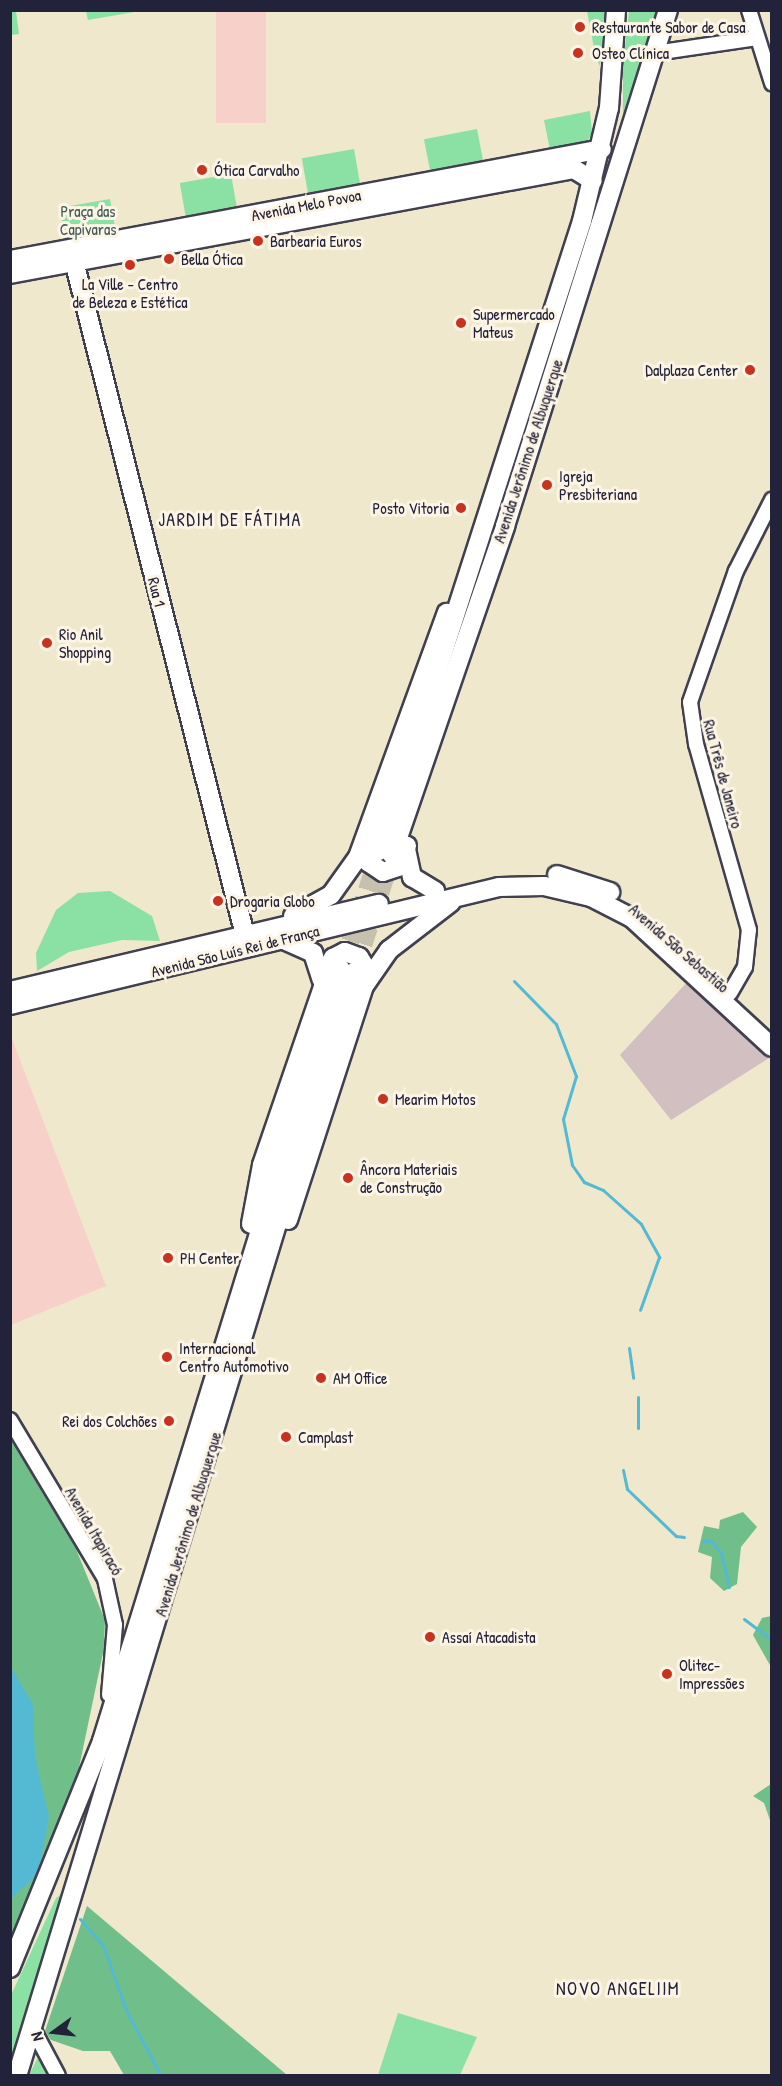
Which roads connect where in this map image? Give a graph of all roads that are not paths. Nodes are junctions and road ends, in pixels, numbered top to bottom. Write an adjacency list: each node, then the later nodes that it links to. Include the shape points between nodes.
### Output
1 (616, 10): 7 (main road, Avenida Jerônimo de Albuquerque)
2 (668, 10): 5 (main road, Avenida Jerônimo de Albuquerque)
3 (748, 10): 4 (street)
4 (757, 38): 5 (street); 6 (street)
5 (655, 53): 15 (main road, Avenida Jerônimo de Albuquerque, via 505,526 471,613)
6 (771, 82)
7 (602, 149): 8 (main road, Avenida Jerônimo de Albuquerque); 9 (main road, Avenida Melo Povoa)
8 (593, 181): 9 (main road, Avenida Melo Povoa, via 574,169); 13 (main road, Avenida Jerônimo de Albuquerque)
9 (72, 255): 10 (main road, Avenida Melo Povoa); 11 (main road, Avenida Melo Povoa); 18 (main road, Rua 1)
10 (10, 260)
11 (10, 274)
12 (771, 500): 23 (street, Rua Três de Janeiro, via 736,571 690,702 696,744 749,930 745,967)
13 (478, 546): 14 (main road, via 431,647); 15 (main road, Avenida Jerônimo de Albuquerque)
14 (369, 825): 15 (main road, via 365,855 377,871 395,869); 18 (main road, via 353,866 331,895)
15 (393, 851): 16 (main road, via 412,877)
16 (435, 891): 18 (main road, Avenida São Luís Rei de França); 23 (main road, Avenida São Sebastião, via 519,873 587,882 643,913)
17 (460, 896): 19 (main road, Avenida São Luís Rei de França); 20 (main road); 26 (main road, Avenida São Sebastião, via 499,887 544,886 612,906 652,934)
18 (245, 935): 22 (main road, Avenida São Luís Rei de França)
19 (283, 940): 21 (main road, via 313,953); 24 (main road, Avenida São Luís Rei de França)
20 (353, 976): 21 (main road, via 365,965 348,952 333,958); 27 (main road); 27 (main road, Avenida Jerônimo de Albuquerque, via 272,1182)
21 (321, 982): 27 (main road, via 258,1181)
22 (10, 991)
23 (730, 993): 25 (main road, Avenida São Sebastião)
24 (10, 1005)
25 (771, 1032)
26 (771, 1047)
27 (251, 1294): 29 (main road, Avenida Jerônimo de Albuquerque); 31 (main road, Avenida Jerônimo de Albuquerque)
28 (10, 1419): 29 (street, Avenida Itapiracó, via 110,1593 116,1647)
29 (102, 1741): 30 (main road, Avenida Jerônimo de Albuquerque)
30 (10, 1968)
31 (32, 2027): 32 (main road, Avenida Jerônimo de Albuquerque); 33 (street)
32 (17, 2076)
33 (58, 2076)

